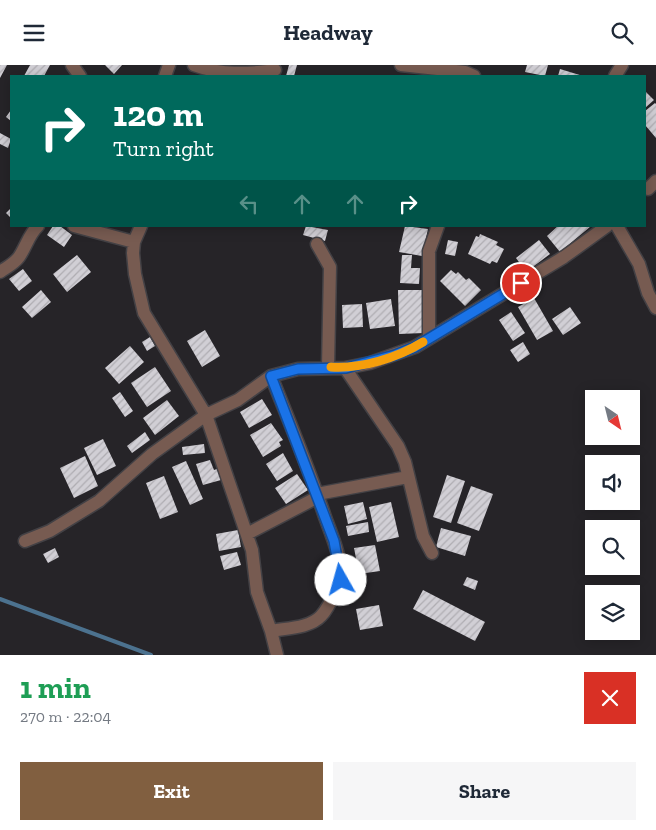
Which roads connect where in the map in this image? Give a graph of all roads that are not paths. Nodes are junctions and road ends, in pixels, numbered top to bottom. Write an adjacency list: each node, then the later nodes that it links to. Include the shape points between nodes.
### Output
1 (194, 65): 3 (street, via 212,72 241,75)
2 (401, 65): 4 (street)
3 (275, 70)
4 (472, 75)
5 (37, 227): 13 (street, via 16,260)
6 (78, 227): 11 (street)
7 (141, 227): 11 (street)
8 (438, 227): 15 (street, via 429,251)
9 (606, 227): 15 (street, via 556,262)
10 (618, 227): 14 (street, via 639,264)
11 (134, 242): 19 (street, via 135,274 144,313)
12 (318, 244): 16 (street, via 330,267)
13 (0, 272)
14 (656, 308)
15 (429, 338): 17 (street, via 395,355)
16 (328, 367): 17 (street); 18 (street, via 298,369)
17 (346, 368): 20 (street, via 398,445)
18 (271, 376): 19 (street, via 238,400); 21 (street)
19 (206, 415): 22 (street); 23 (street, via 152,454 99,501 50,531)
20 (408, 477): 21 (street); 24 (street, via 423,536)
21 (318, 495): 22 (street); 25 (street, via 338,559 341,580 322,615 314,621)
22 (246, 534): 25 (street, via 252,550 257,592)
23 (25, 541)
24 (432, 553)
25 (271, 631): 26 (street)
26 (278, 655)

